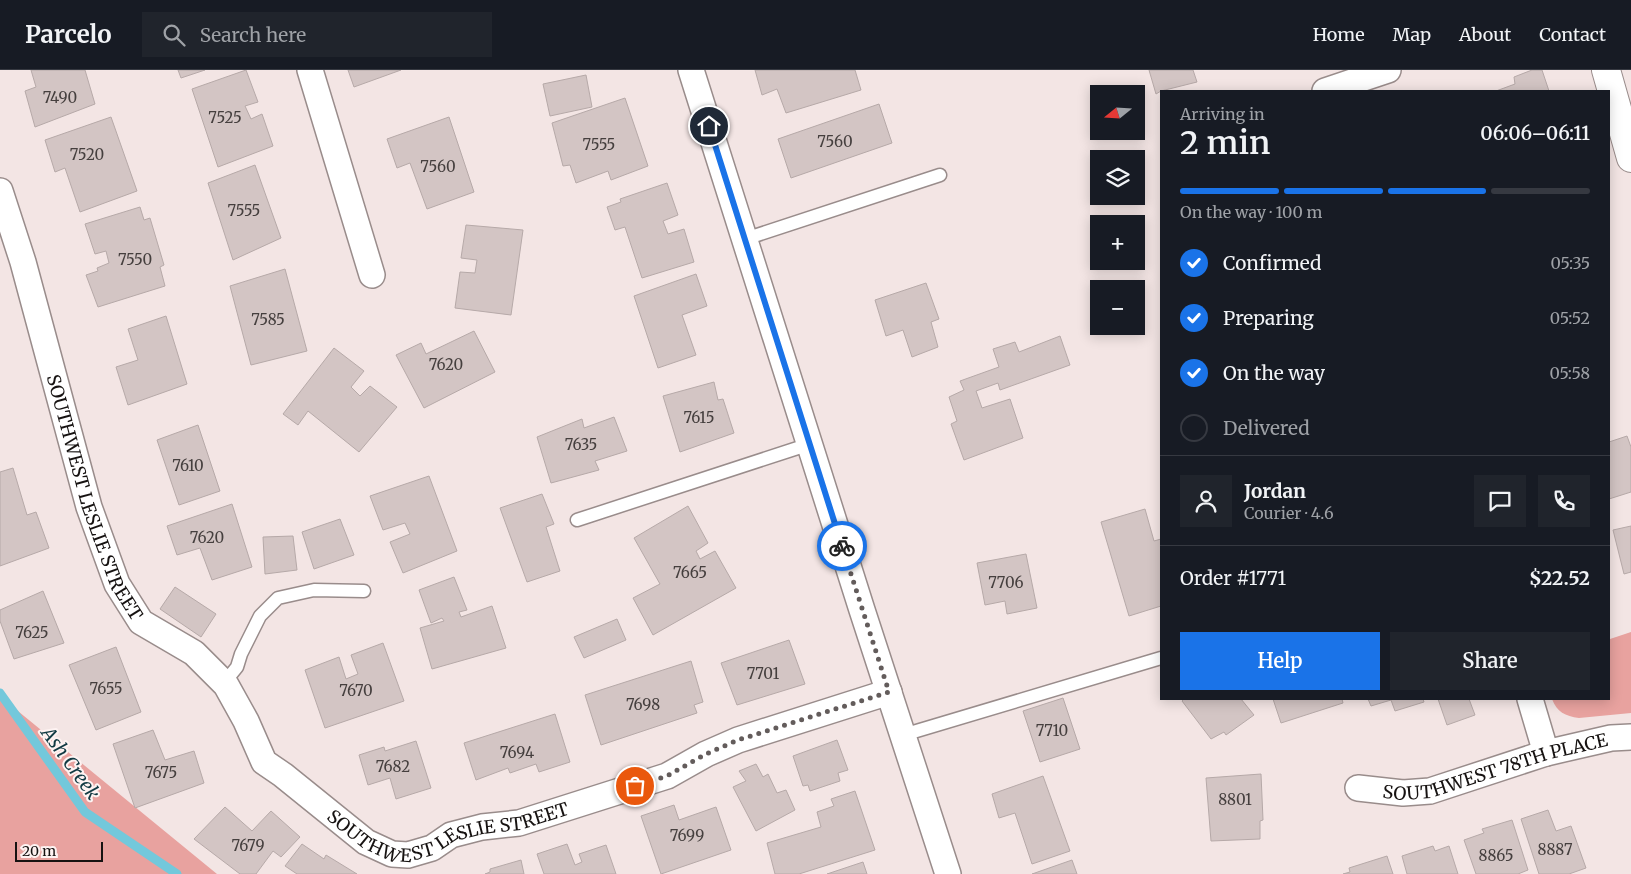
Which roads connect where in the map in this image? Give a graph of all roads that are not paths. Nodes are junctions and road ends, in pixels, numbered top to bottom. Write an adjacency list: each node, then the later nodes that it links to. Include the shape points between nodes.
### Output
1 (310, 70): 10 (street)
2 (691, 70): 9 (street)
3 (1388, 70): 5 (street)
4 (1606, 70): 6 (street)
5 (1328, 90)
6 (1631, 158)
7 (940, 175): 9 (lane)
8 (0, 190): 15 (street, SOUTHWEST LESLIE STREET, via 23,262 89,507 117,584 141,622 194,653)
9 (745, 240): 11 (street)
10 (372, 275)
11 (810, 444): 12 (lane); 16 (street)
12 (577, 520)
13 (364, 591): 15 (lane, via 314,590 278,598 260,616 237,667)
14 (1160, 658): 18 (lane)
15 (224, 683): 16 (street, SOUTHWEST LESLIE STREET, via 264,762 366,842 392,854 408,855 432,848 451,835 482,826 520,823 667,776 738,740)
16 (889, 692): 18 (street)
17 (1530, 700): 20 (street)
18 (903, 734): 22 (street)
19 (1631, 737): 20 (street, SOUTHWEST 78TH PLACE, via 1611,738)
20 (1546, 753): 21 (street, SOUTHWEST 78TH PLACE, via 1430,791 1403,794)
21 (1358, 788)
22 (948, 874)

